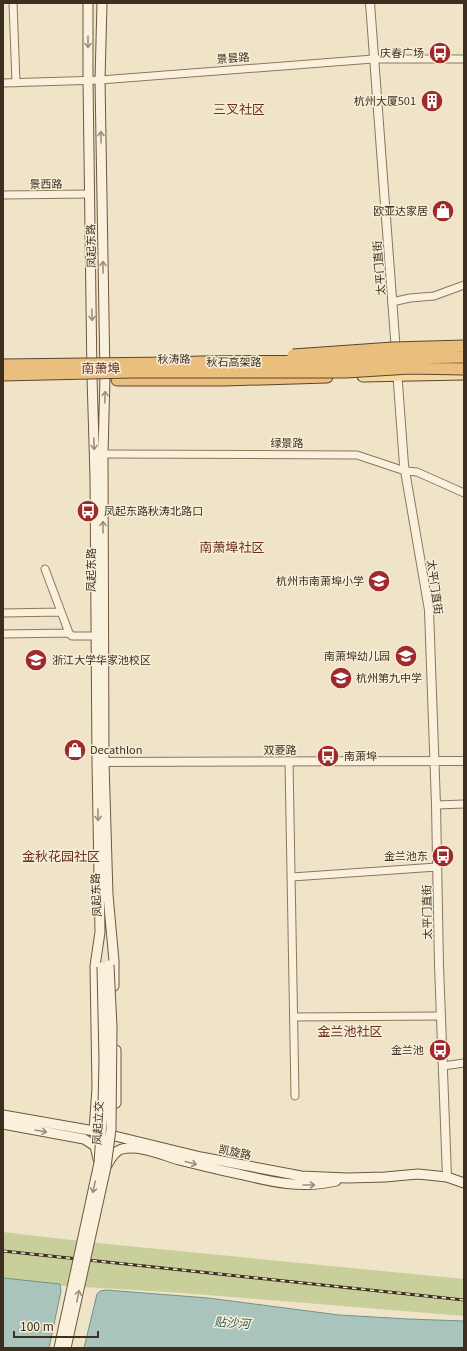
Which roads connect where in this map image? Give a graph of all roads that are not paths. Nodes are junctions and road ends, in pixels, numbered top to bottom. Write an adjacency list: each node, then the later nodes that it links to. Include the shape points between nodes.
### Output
1 (13, 3): 10 (street)
2 (88, 3): 7 (main road, 凤起东路, one-way to 7)
3 (102, 3): 8 (main road, 凤起东路)
4 (370, 3): 5 (street, 太平门直街)
5 (373, 58): 6 (street, 景昙路); 8 (street, 景昙路); 14 (street, 太平门直街)
6 (464, 59)
7 (88, 80): 8 (street, 景昙路); 10 (street, 景昙路); 11 (main road, 凤起东路)
8 (100, 80): 20 (main road, 凤起东路, one-way to 8)
9 (3, 83): 10 (street, 景昙路)
10 (16, 83)
11 (90, 194): 12 (street, 景西路); 19 (main road, 凤起东路, one-way to 19)
12 (3, 195)
13 (464, 285): 14 (street, via 434,296)
14 (392, 302): 16 (street, 太平门直街)
15 (464, 344): 16 (main road); 22 (highway, bridge)
16 (396, 348): 17 (main road, 秋涛路); 20 (main road, 秋涛路, via 331,356); 27 (street, 太平门直街)
17 (464, 351)
18 (464, 357): 22 (highway, 秋石高架路, bridge)
19 (93, 361): 20 (main road, 秋涛路); 21 (main road, 秋涛路); 30 (main road, 凤起东路)
20 (105, 361): 28 (main road, 凤起东路)
21 (3, 362)
22 (200, 362): 23 (highway, 秋石高架路, bridge)
23 (3, 365)
24 (464, 369): 26 (highway, 秋石高架路, bridge)
25 (464, 374): 27 (main road, 秋涛路)
26 (3, 375): 29 (highway, bridge, via 87,380)
27 (397, 375): 29 (main road, 秋涛路); 33 (street, 太平门直街)
28 (105, 376): 29 (main road, 秋涛路); 30 (main road, 秋涛路); 32 (main road, 凤起东路, one-way to 28)
29 (368, 376)
30 (92, 377): 31 (main road, 秋涛路); 40 (main road, 凤起东路, one-way to 40)
31 (3, 379)
32 (103, 454): 33 (street, 绿景路, via 356,455); 44 (main road, 凤起东路, one-way to 32)
33 (405, 471): 34 (street, 绿景路, via 417,472); 41 (street, 太平门直街, via 429,610)
34 (464, 493)
35 (45, 569): 36 (street)
36 (61, 612): 37 (street); 38 (street)
37 (3, 613)
38 (69, 633): 39 (street); 40 (street, via 72,636)
39 (3, 634)
40 (96, 636): 44 (main road, 凤起东路)
41 (434, 760): 42 (street, 双菱路); 43 (street, 双菱路); 46 (street, 太平门直街)
42 (289, 761): 44 (street, 双菱路); 48 (street)
43 (464, 761)
44 (100, 762): 49 (main road, 凤起东路); 50 (main road, 凤起东路, one-way to 50)
45 (464, 804): 46 (street)
46 (436, 805): 47 (street, 太平门直街)
47 (437, 867): 48 (street); 52 (street, 太平门直街)
48 (292, 877): 53 (street)
49 (108, 895): 51 (main road, 凤起立交); 60 (main road, 凤起东路, via 114,961)
50 (100, 932): 51 (main road, 凤起立交); 59 (main road, 凤起东路, via 95,966 97,1088)
51 (106, 966): 61 (main road, 凤起立交, bridge, via 112,1027 111,1129)
52 (441, 1016): 53 (street); 55 (street, 太平门直街)
53 (294, 1017): 56 (street)
54 (464, 1063): 55 (street)
55 (444, 1066): 62 (street, 太平门直街)
56 (295, 1096)
57 (3, 1114): 59 (main road, 凯旋路)
58 (3, 1124): 61 (main road, one-way to 61, bridge, via 84,1139 95,1146)
59 (94, 1132): 60 (main road, 凯旋路)
60 (115, 1137): 63 (main road, 凯旋路, via 286,1174)
61 (102, 1165): 63 (main road, one-way to 63, via 120,1149 130,1148 271,1182 319,1185); 65 (main road, 凤起立交, one-way to 65, bridge); 66 (main road, 凤起立交, one-way to 61, bridge)
62 (447, 1176): 63 (main road, 凯旋路, via 418,1174 385,1178); 64 (main road, 凯旋路)
63 (347, 1178)
64 (464, 1182)
65 (59, 1348)
66 (66, 1348)

